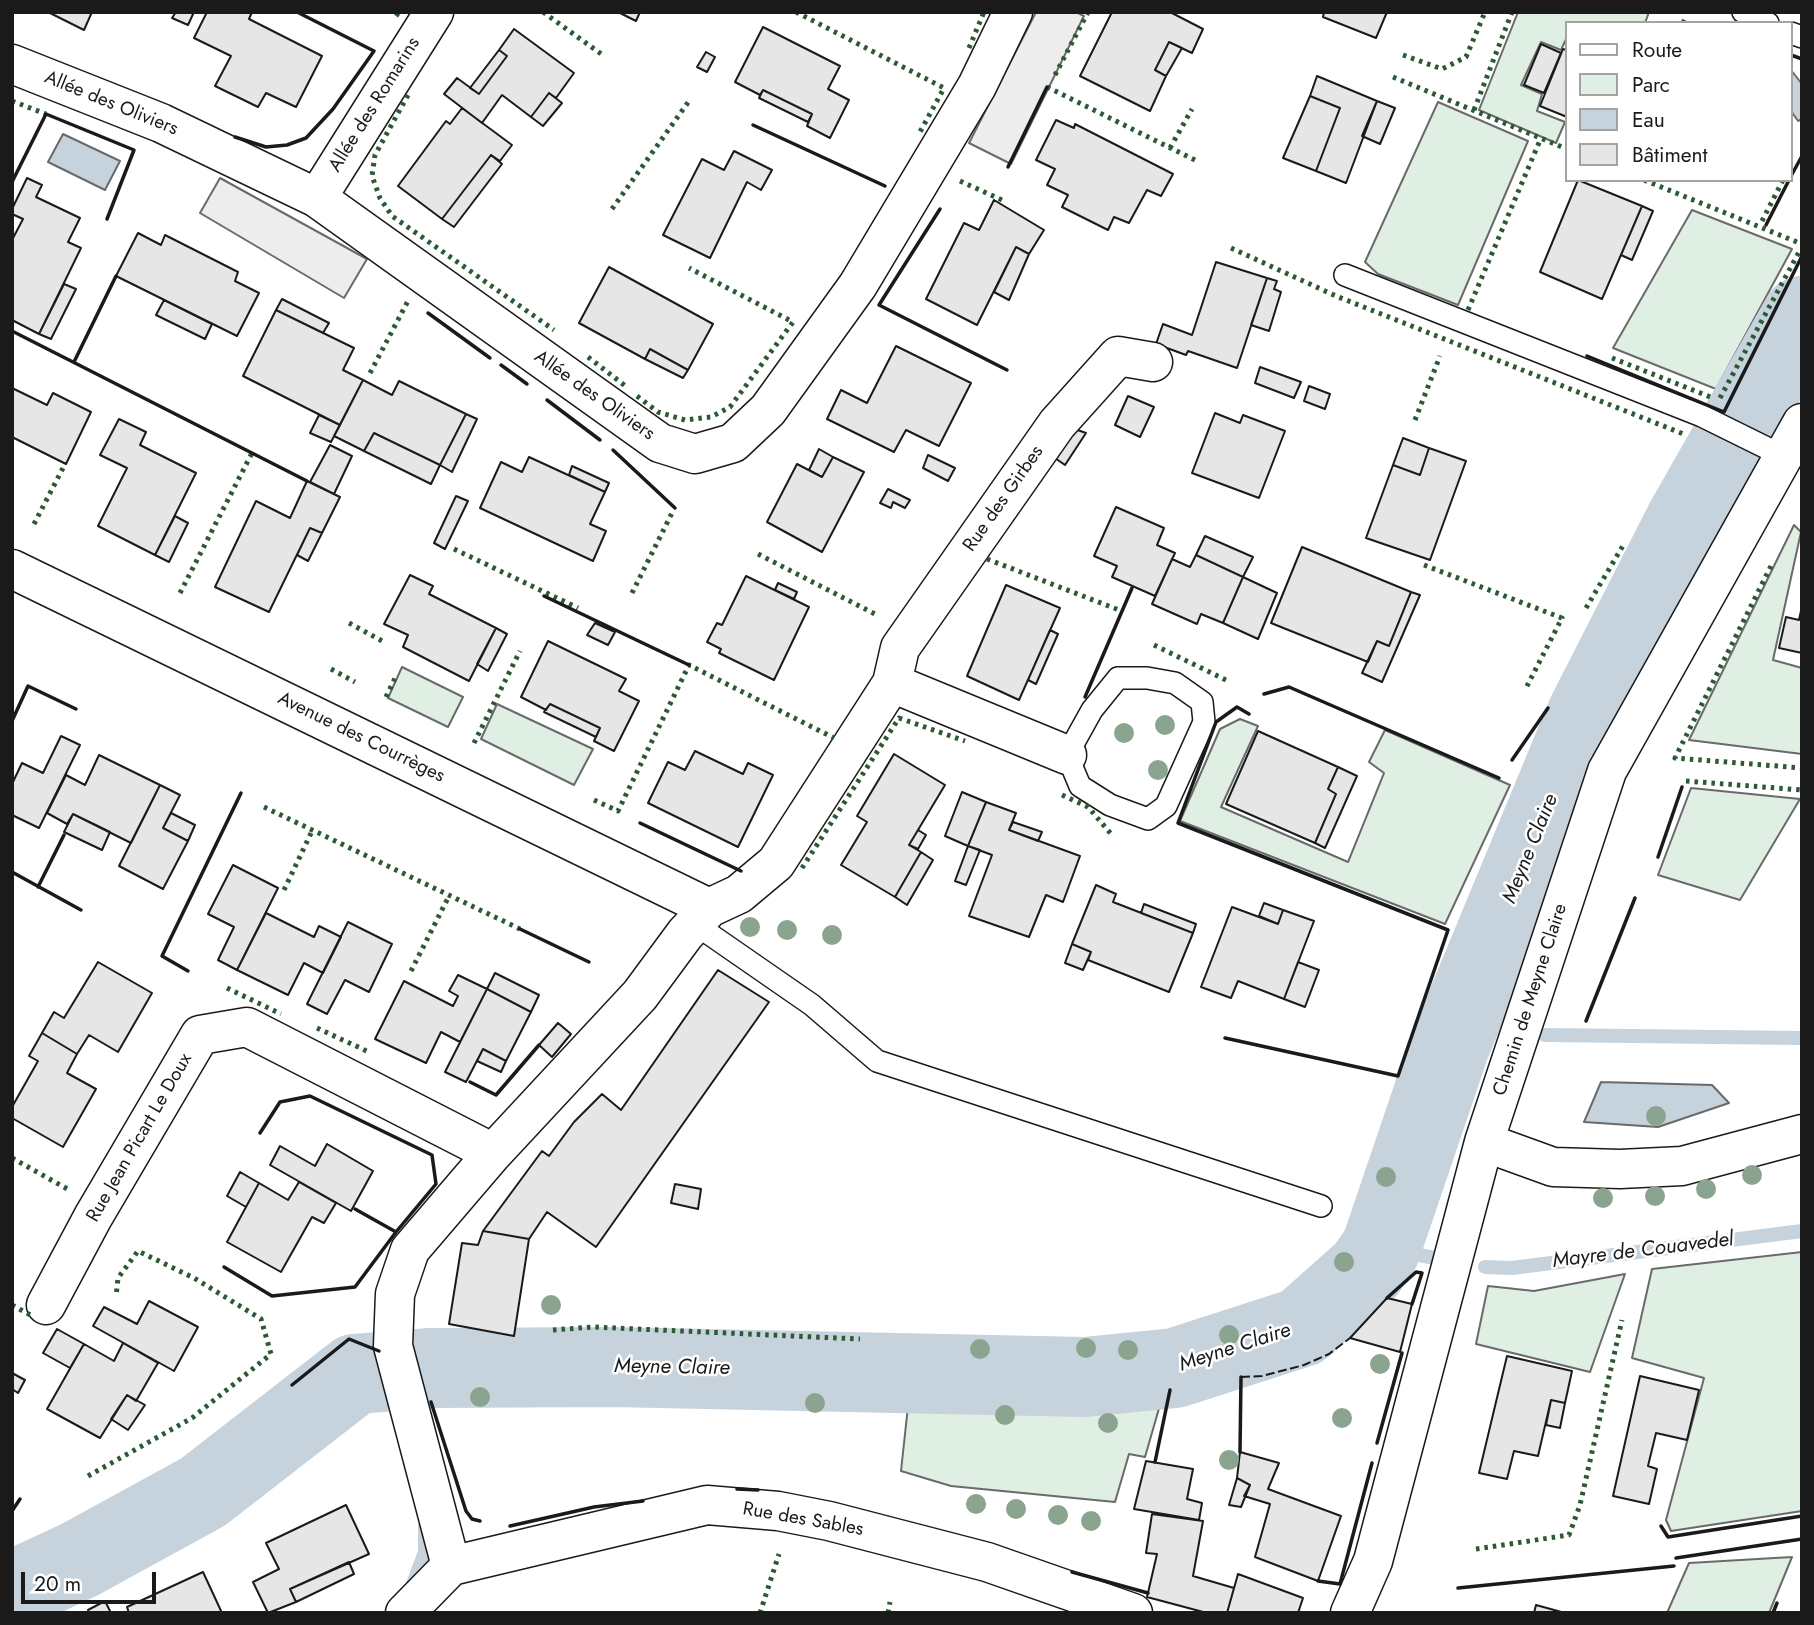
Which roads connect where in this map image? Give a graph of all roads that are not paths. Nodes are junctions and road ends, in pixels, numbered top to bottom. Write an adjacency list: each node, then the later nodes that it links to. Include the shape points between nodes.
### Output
1 (434, 12): 6 (street, Allée des Romarins)
2 (1013, 12): 6 (street, Allée des Oliviers, via 977,86 858,285 776,400 733,443 695,454 660,443)
3 (1743, 12): 4 (lane)
4 (1763, 21)
5 (12, 64): 6 (street, Allée des Oliviers, via 161,123)
6 (317, 198)
7 (1345, 275): 10 (lane, via 1702,416)
8 (1153, 362): 12 (street, Rue des Girbes, via 1118,356 1057,424 900,648)
9 (1802, 423): 10 (street, Chemin de Meyne Claire)
10 (1769, 450): 16 (street, Chemin de Meyne Claire, via 1607,771)
11 (12, 569): 14 (street, Avenue des Courrèges)
12 (892, 683): 13 (street); 14 (street, Rue des Girbes, via 776,863 739,894)
13 (1067, 755): 13 (lane, via 1092,710 1118,678 1175,683 1202,702 1204,722 1166,806 1148,819 1110,805 1080,786)
14 (702, 916): 17 (street, via 640,995); 18 (lane, via 877,1062)
15 (1802, 1134): 16 (street, via 1682,1166 1620,1168 1553,1167)
16 (1484, 1142): 23 (street, Chemin de Meyne Claire, via 1373,1561)
17 (493, 1153): 19 (street, Rue Jean Picart Le Doux, via 247,1027 200,1035); 20 (street, via 410,1250 395,1294 393,1346)
18 (1321, 1206)
19 (46, 1305)
20 (451, 1566): 21 (street); 22 (street, Rue des Sables, via 707,1505 828,1521 987,1562)
21 (405, 1613)
22 (1133, 1613)
23 (1350, 1613)

